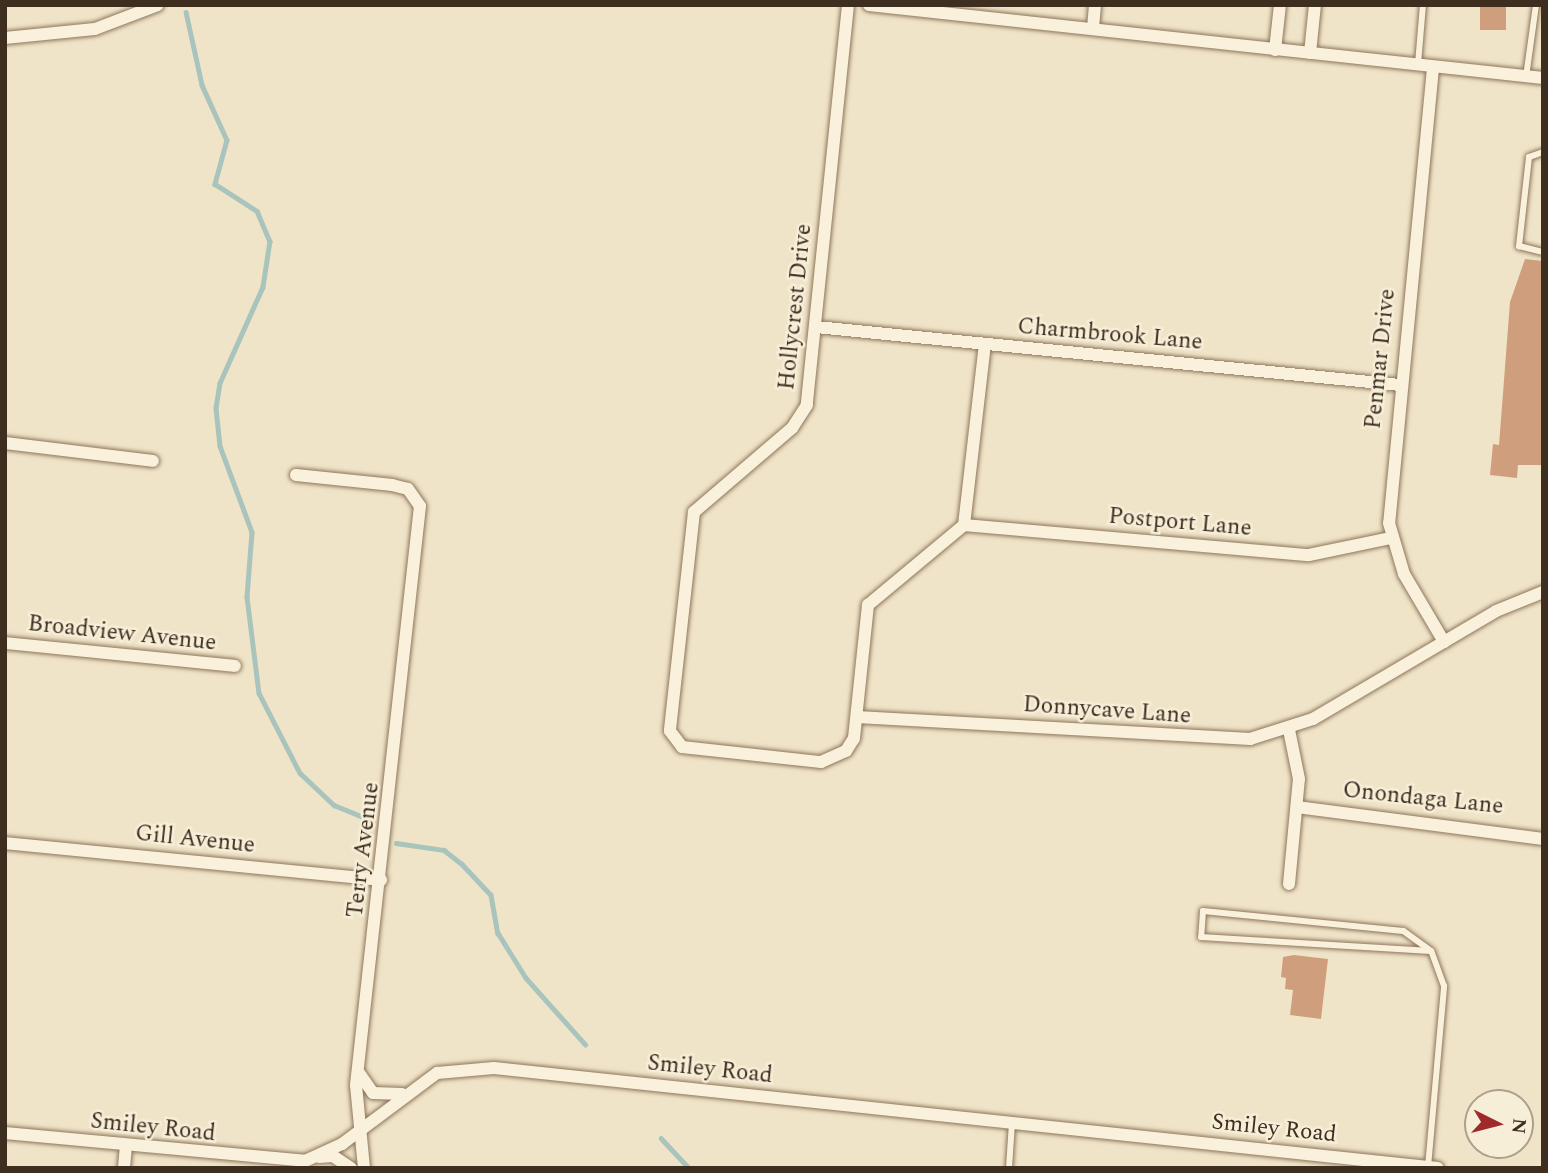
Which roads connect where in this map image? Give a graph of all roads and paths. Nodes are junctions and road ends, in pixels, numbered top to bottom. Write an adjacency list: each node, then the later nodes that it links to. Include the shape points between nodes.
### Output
1 (158, 5): 10 (street, via 83,31)
2 (848, 5): 19 (street, Hollycrest Drive)
3 (869, 5): 9 (street)
4 (1096, 5): 9 (street)
5 (1280, 5): 11 (street)
6 (1315, 5): 12 (street)
7 (1423, 5): 13 (lane)
8 (1535, 5): 15 (lane)
9 (1093, 28): 11 (street)
10 (5, 38)
11 (1275, 50): 12 (street)
12 (1310, 53): 13 (street)
13 (1418, 66): 14 (street)
14 (1433, 68): 15 (street); 21 (street, Penmar Drive)
15 (1527, 77): 16 (street)
16 (1543, 78)
17 (1543, 152): 18 (lane, via 1529,157 1519,246)
18 (1543, 253)
19 (816, 327): 20 (street, Charmbrook Lane); 31 (street, Hollycrest Drive, via 802,418 694,512 670,731 682,747 821,762 846,751)
20 (985, 344): 21 (street, Charmbrook Lane); 25 (street)
21 (1400, 385): 26 (street, Penmar Drive)
22 (5, 443): 23 (street)
23 (153, 461)
24 (296, 475): 36 (street, Terry Avenue, via 408,489 421,506)
25 (964, 525): 26 (street, Postport Lane, via 1308,555); 31 (street, via 868,606)
26 (1391, 538): 28 (street, Penmar Drive, via 1404,574)
27 (1543, 592): 28 (street, Donnycave Lane)
28 (1444, 642): 32 (street, Donnycave Lane)
29 (5, 643): 30 (street, Broadview Avenue)
30 (234, 666)
31 (857, 717): 32 (street, Donnycave Lane, via 1225,741)
32 (1289, 730): 33 (street)
33 (1297, 807): 34 (street, Onondaga Lane); 37 (street)
34 (1543, 839)
35 (5, 843): 36 (street, Gill Avenue)
36 (381, 880): 39 (street, Terry Avenue)
37 (1289, 884)
38 (1431, 951): 38 (lane, via 1403,931 1203,911 1201,937); 47 (lane, via 1444,986)
39 (358, 1070): 40 (street, via 373,1093); 42 (street, Terry Avenue)
40 (406, 1093): 41 (street, Smiley Road, via 436,1073 494,1068); 42 (street, Smiley Road)
41 (1012, 1123): 46 (street, Smiley Road); 51 (lane)
42 (360, 1131): 45 (street, Smiley Road); 50 (street, Terry Avenue)
43 (5, 1133): 44 (street, Smiley Road)
44 (126, 1147): 45 (street, Smiley Road, via 275,1162); 48 (street)
45 (315, 1157): 49 (street, via 333,1156)
46 (1383, 1165): 47 (street, Smiley Road)
47 (1433, 1167)
48 (124, 1168)
49 (351, 1168)
50 (364, 1168)
51 (1009, 1168)

